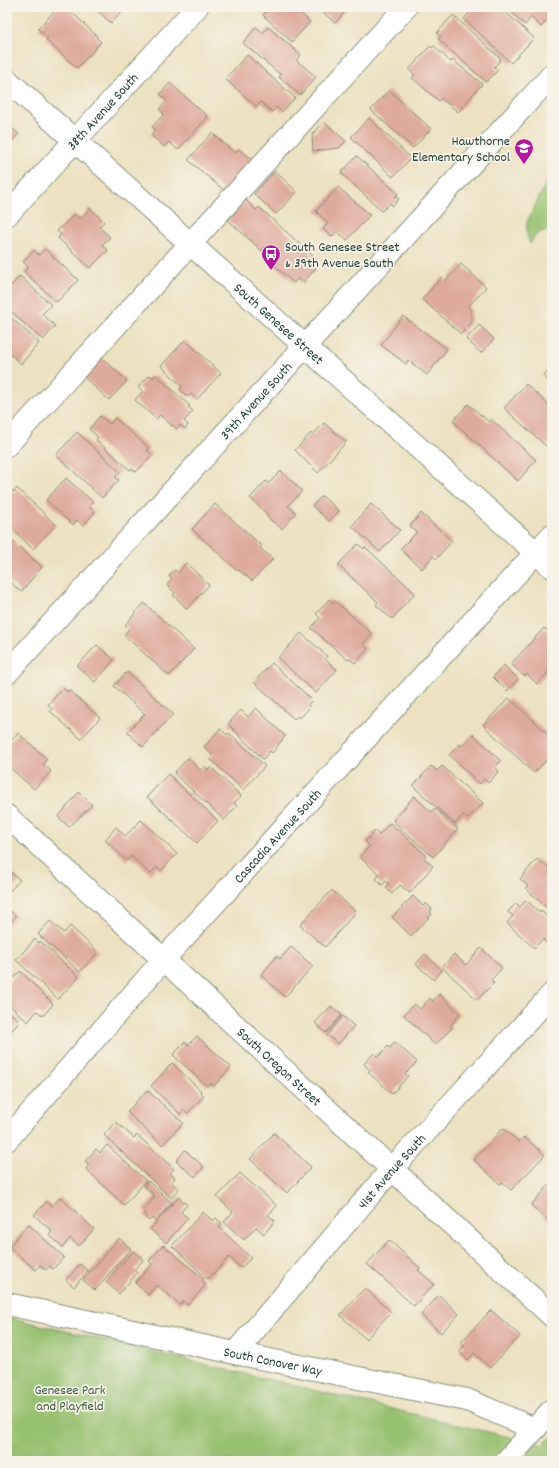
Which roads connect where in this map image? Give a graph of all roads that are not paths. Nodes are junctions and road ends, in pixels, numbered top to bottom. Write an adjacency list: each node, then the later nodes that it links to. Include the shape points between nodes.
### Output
1 (197, 7): 5 (street, 38th Avenue South)
2 (406, 7): 7 (street)
3 (552, 75): 8 (street, 39th Avenue South)
4 (7, 80): 5 (street, South Genesee Street)
5 (74, 142): 6 (street, 38th Avenue South); 7 (street, South Genesee Street)
6 (7, 215)
7 (190, 244): 8 (street, South Genesee Street); 9 (street)
8 (305, 347): 11 (street, South Genesee Street); 13 (street, 39th Avenue South)
9 (7, 445)
10 (552, 535): 11 (street, Cascadia Avenue South)
11 (536, 553): 12 (street, South Genesee Street); 15 (street, Cascadia Avenue South)
12 (552, 567)
13 (7, 673)
14 (7, 816): 15 (street, South Oregon Street)
15 (163, 960): 17 (street, Cascadia Avenue South); 18 (street, South Oregon Street)
16 (552, 994): 18 (street, 41st Avenue South)
17 (7, 1140)
18 (391, 1170): 20 (street, South Oregon Street); 21 (street, 41st Avenue South)
19 (7, 1304): 21 (street, South Conover Way)
20 (552, 1316)
21 (235, 1353): 23 (street, South Conover Way, via 467,1400)
22 (552, 1410): 23 (street)
23 (535, 1429): 24 (street)
24 (506, 1461)

